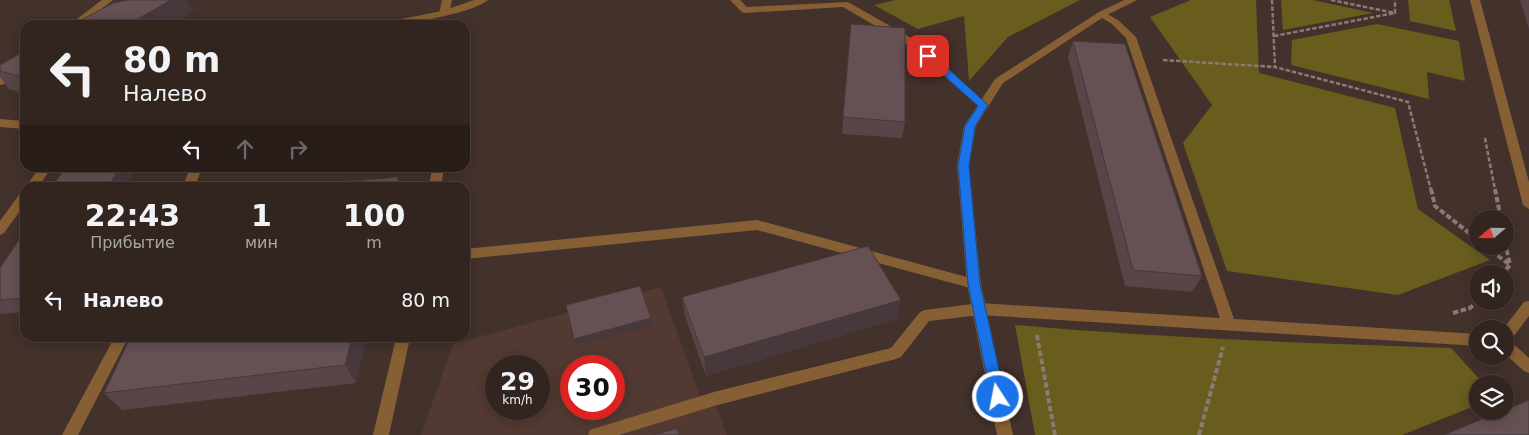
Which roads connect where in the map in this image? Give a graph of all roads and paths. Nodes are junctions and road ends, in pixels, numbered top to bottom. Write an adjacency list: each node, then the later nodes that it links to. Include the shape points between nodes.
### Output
1 (108, 0): 13 (street)
2 (447, 0): 10 (street)
3 (482, 0): 10 (street)
4 (735, 0): 20 (street, via 744,10 845,4 914,44)
5 (1132, 0): 12 (street)
6 (1272, 0): 15 (path)
7 (1331, 0): 11 (path)
8 (1395, 0): 11 (path)
9 (1475, 0): 24 (street)
10 (444, 13): 14 (street)
11 (1395, 13): 15 (path)
12 (1102, 14): 16 (street, via 1131,37); 20 (street, via 999,81)
13 (81, 20)
14 (410, 20)
15 (1274, 36): 18 (path)
16 (1138, 58): 18 (path); 35 (street)
17 (20, 66): 19 (street)
18 (1275, 67): 26 (path, via 1408,102 1435,206)
19 (0, 82)
20 (983, 105): 31 (street, via 970,126 963,166)
21 (0, 124): 22 (street)
22 (20, 125)
23 (20, 202): 25 (street)
24 (1529, 205)
25 (0, 230)
26 (1469, 233)
27 (470, 254): 31 (street, via 757,225)
28 (1497, 255): 30 (path)
29 (1508, 255): 30 (path)
30 (1510, 265)
31 (974, 284): 33 (street)
32 (1529, 306): 36 (street)
33 (980, 309): 34 (street); 44 (street, via 925,316 896,354 714,399); 45 (street)
34 (1032, 312): 35 (street); 46 (path)
35 (1229, 325): 37 (street); 47 (path)
36 (1514, 325)
37 (1469, 339)
38 (119, 342): 42 (street)
39 (402, 342): 43 (street)
40 (1514, 353): 41 (street)
41 (1529, 367)
42 (70, 435)
43 (381, 435)
44 (596, 435)
45 (1005, 435)
46 (1056, 435)
47 (1199, 435)

